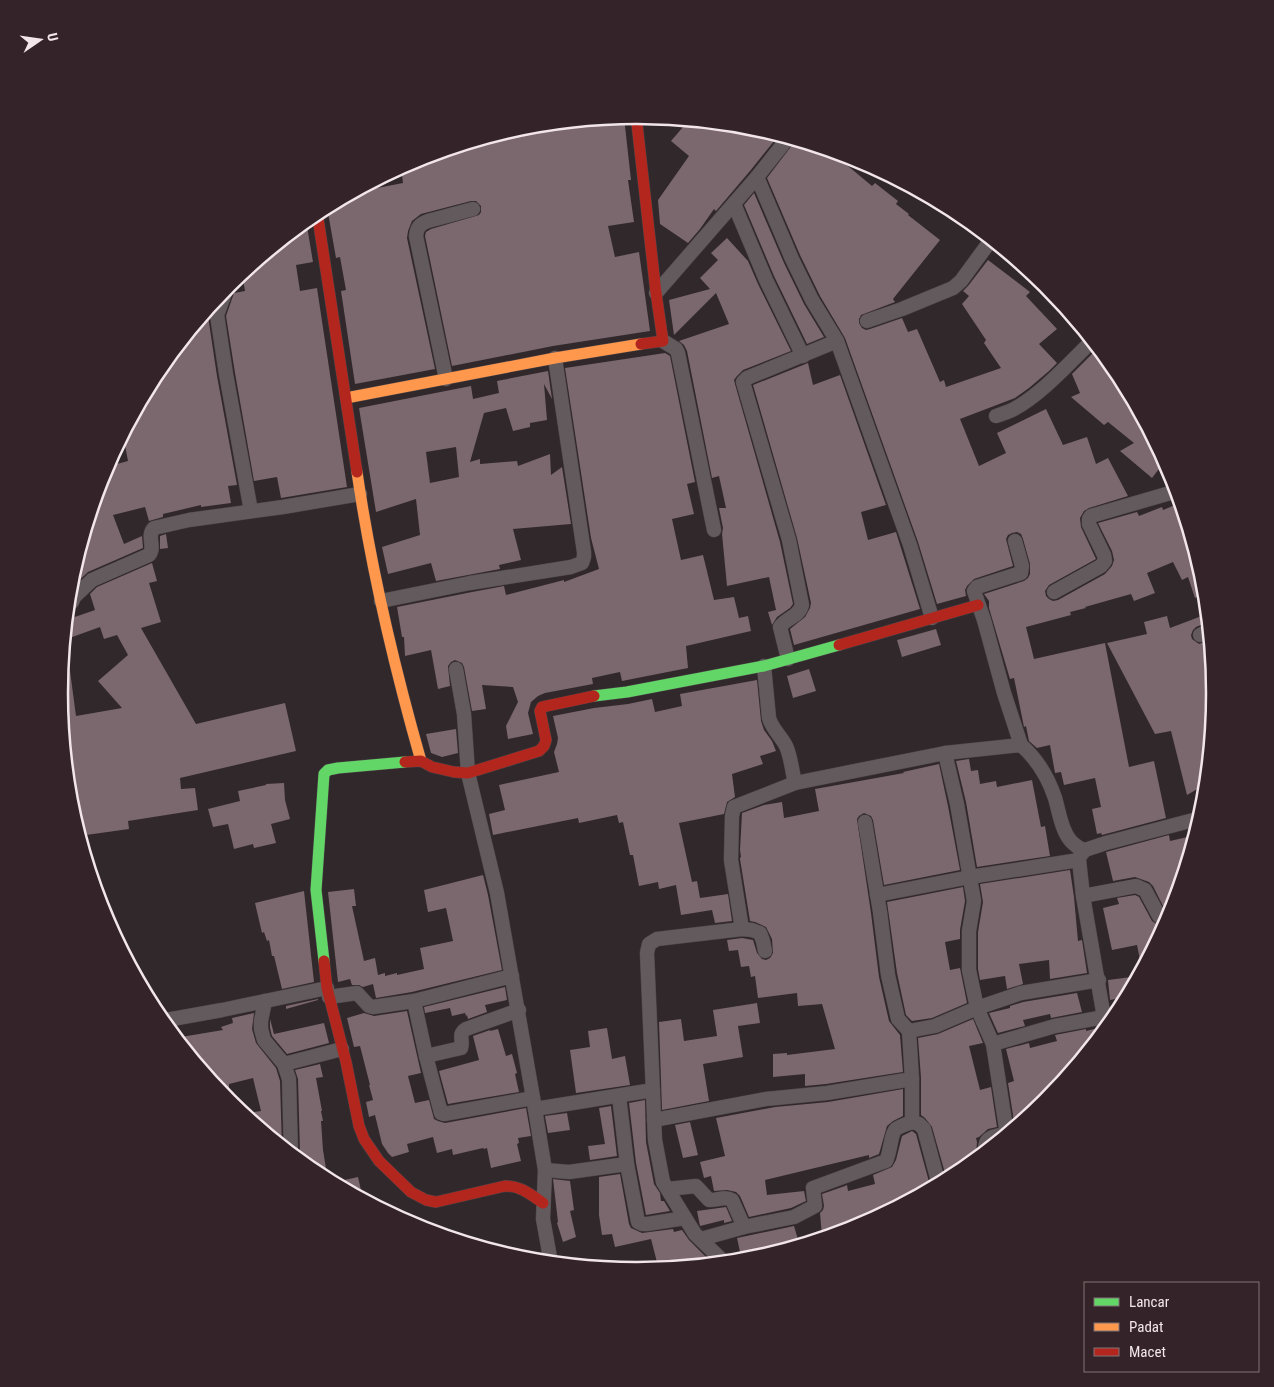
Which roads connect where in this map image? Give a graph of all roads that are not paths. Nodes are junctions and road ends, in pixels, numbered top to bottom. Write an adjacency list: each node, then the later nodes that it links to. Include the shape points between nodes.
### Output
1 (637, 124): 8 (street)
2 (784, 143): 3 (street)
3 (757, 177): 4 (street); 12 (street, via 812,300)
4 (734, 204): 8 (street); 14 (street)
5 (473, 209): 16 (street, via 428,221 417,229)
6 (319, 222): 17 (street)
7 (987, 245): 10 (street, via 953,288)
8 (656, 293): 11 (street)
9 (220, 306): 21 (street, via 217,315)
10 (867, 321)
11 (664, 341): 15 (street); 22 (street, via 678,354)
12 (837, 341): 14 (street); 28 (street, via 910,544)
13 (1088, 345): 18 (street, via 1033,396)
14 (803, 356): 29 (street, via 743,382 789,540 802,605 799,612 780,627)
15 (556, 358): 16 (street); 26 (street, via 584,552 582,563)
16 (446, 379): 17 (street)
17 (346, 398): 20 (street)
18 (996, 416)
19 (1170, 493): 24 (street, via 1091,516 1089,524 1105,561)
20 (360, 494): 21 (street); 26 (street)
21 (251, 511): 25 (street, via 154,528 150,535 152,552 149,555 92,580)
22 (714, 530)
23 (1015, 541): 27 (street, via 1021,573 976,588)
24 (1054, 592)
25 (76, 595)
26 (381, 601): 34 (street)
27 (978, 604): 28 (street); 32 (street)
28 (932, 618): 29 (street)
29 (788, 659): 30 (street)
30 (764, 666): 35 (street, via 547,705 540,711 546,740 539,751); 36 (street, via 768,718 786,745)
31 (456, 669): 35 (street, via 464,714)
32 (1021, 745): 33 (street); 39 (street, via 1043,770 1070,840)
33 (944, 753): 36 (street); 40 (street)
34 (421, 761): 35 (street, via 432,767); 48 (street, via 338,768 324,774 316,890)
35 (468, 773): 46 (street, via 497,893)
36 (795, 782): 44 (street, via 734,807 731,860)
37 (1192, 820): 39 (street, via 1106,843)
38 (865, 822): 41 (street)
39 (1082, 855): 40 (street); 42 (street)
40 (970, 877): 41 (street); 51 (street, via 974,901 969,931 969,970)
41 (877, 895): 56 (street, via 898,1020)
42 (1083, 896): 43 (street, via 1136,886 1145,890); 47 (street)
43 (1160, 917)
44 (742, 929): 45 (street, via 760,933); 62 (street, via 657,939 649,944)
45 (765, 951)
46 (512, 976): 50 (street); 52 (street)
47 (1099, 980): 51 (street, via 1021,992); 54 (street)
48 (328, 992): 49 (street); 50 (street, via 357,993 373,1007); 58 (street)
49 (266, 1001): 53 (street); 60 (street, via 261,1021 264,1040)
50 (414, 1001): 59 (street)
51 (977, 1008): 56 (street, via 935,1026); 57 (street)
52 (519, 1010): 59 (street, via 466,1029 462,1032 461,1048); 64 (street)
53 (170, 1019)
54 (1104, 1019)
55 (1101, 1023): 57 (street, via 1055,1026)
56 (909, 1031): 61 (street)
57 (994, 1044): 67 (street)
58 (342, 1049): 60 (street); 73 (street, via 358,1126 364,1139 379,1161 411,1192 436,1202 512,1185 523,1188)
59 (426, 1056): 64 (street, via 440,1110 444,1114)
60 (284, 1064): 68 (street, via 289,1079)
61 (912, 1079): 65 (street, via 766,1099); 66 (street)
62 (653, 1090): 63 (street); 65 (street)
63 (619, 1096): 64 (street); 69 (street)
64 (534, 1104): 70 (street)
65 (654, 1120): 72 (street, via 663,1182)
66 (912, 1122): 71 (street, via 924,1130); 75 (street, via 894,1132 886,1162 813,1188 815,1206 794,1217)
67 (1006, 1127)
68 (291, 1146)
69 (627, 1164): 70 (street, via 569,1172); 74 (street, via 638,1222 647,1224)
70 (545, 1170): 73 (street)
71 (937, 1177)
72 (668, 1189): 74 (street); 75 (street, via 696,1186 709,1200 730,1199)
73 (543, 1204): 77 (street)
74 (685, 1218): 76 (street)
75 (744, 1227): 76 (street)
76 (701, 1240): 78 (street)
77 (550, 1256)
78 (719, 1257)

